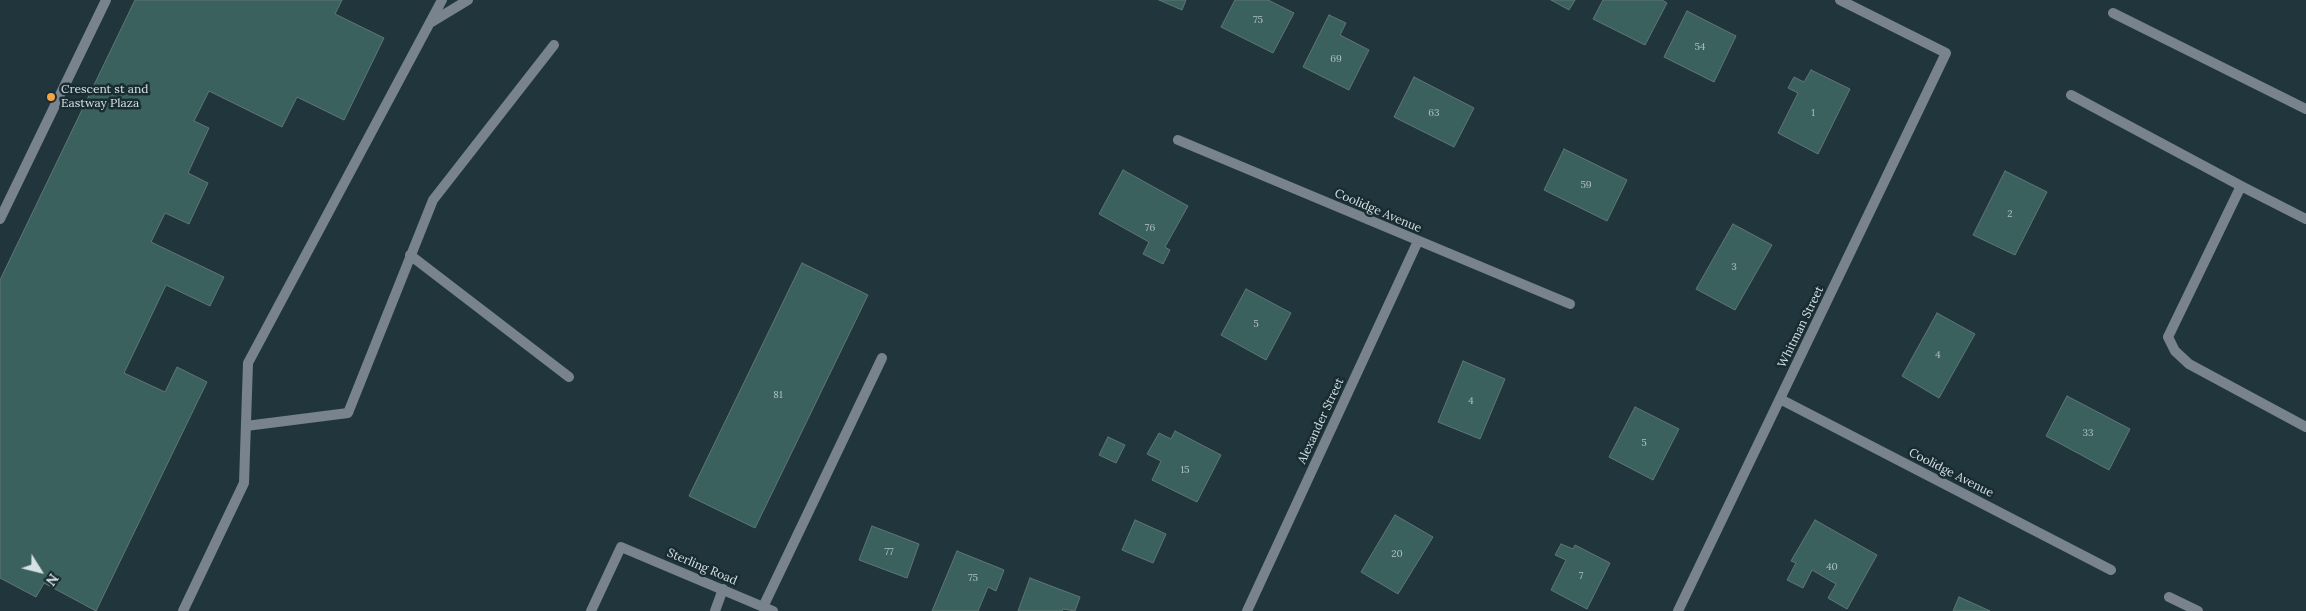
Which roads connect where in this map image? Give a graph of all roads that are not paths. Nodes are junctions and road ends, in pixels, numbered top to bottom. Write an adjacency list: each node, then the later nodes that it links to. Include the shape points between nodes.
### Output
1 (106, 0): 12 (street)
2 (442, 0): 6 (street)
3 (468, 0): 6 (street)
4 (1840, 0): 20 (street, Whitman Street, via 1946,53)
5 (2113, 13): 9 (street)
6 (430, 24): 21 (street, via 248,363)
7 (554, 45): 16 (street, via 433,200)
8 (2071, 95): 11 (street)
9 (2306, 109)
10 (1178, 140): 15 (street, Coolidge Avenue)
11 (2241, 186): 14 (street); 22 (street, via 2168,337 2175,351 2189,364)
12 (3, 205): 13 (street)
13 (0, 219)
14 (2306, 219)
15 (1418, 241): 17 (street, Coolidge Avenue); 31 (street, Alexander Street)
16 (410, 255): 19 (street); 21 (street, via 348,413)
17 (1570, 304)
18 (882, 358): 26 (street)
19 (569, 377)
20 (1780, 399): 23 (street, Coolidge Avenue); 32 (street, Whitman Street)
21 (246, 426): 27 (street, via 244,483)
22 (2306, 427)
23 (2111, 570)
24 (723, 589): 26 (street, Sterling Road); 28 (street, Sterling Road, via 621,547); 29 (street)
25 (2170, 597): 33 (street)
26 (763, 607): 30 (street, Sterling Road)
27 (183, 611)
28 (591, 611)
29 (715, 611)
30 (773, 611)
31 (1247, 611)
32 (1678, 611)
33 (2198, 611)

